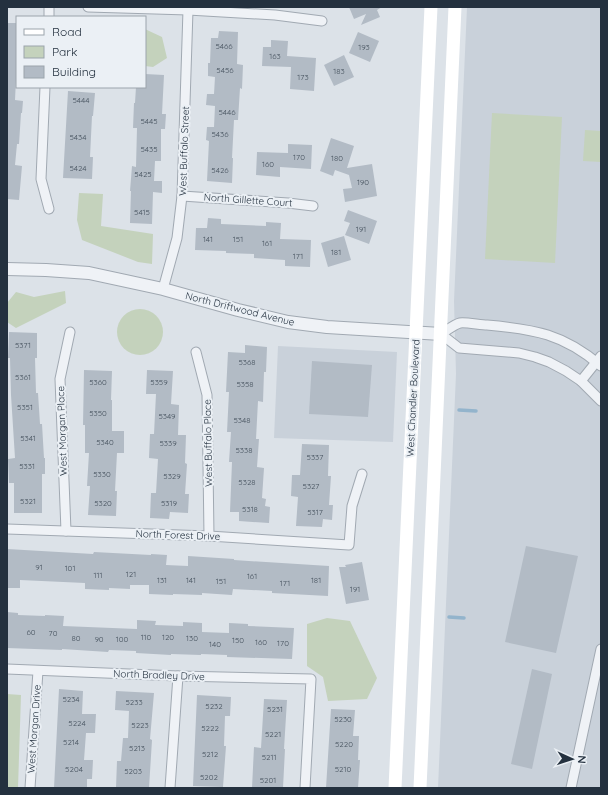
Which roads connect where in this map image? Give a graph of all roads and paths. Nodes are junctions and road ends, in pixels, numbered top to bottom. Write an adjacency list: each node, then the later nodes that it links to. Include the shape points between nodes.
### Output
1 (88, 7): 4 (street)
2 (431, 7): 13 (main road, West Chandler Boulevard)
3 (456, 7): 14 (main road)
4 (188, 10): 5 (street, via 275,15); 7 (street, West Buffalo Street)
5 (322, 21)
6 (45, 88): 9 (street, via 41,179)
7 (182, 196): 8 (street, North Gillette Court); 11 (street, West Buffalo Street, via 177,238)
8 (313, 206)
9 (49, 209)
10 (7, 269): 11 (street, North Driftwood Avenue, via 89,273)
11 (163, 289): 13 (street, North Driftwood Avenue, via 288,322)
12 (70, 332): 21 (street, West Morgan Place, via 60,379)
13 (416, 333): 14 (street, North Driftwood Avenue); 30 (main road, West Chandler Boulevard)
14 (441, 334): 16 (street, via 459,323 512,327 544,333 562,340); 17 (street, via 459,348 519,353 535,357 549,362); 31 (main road)
15 (196, 352): 22 (street, West Buffalo Place, via 207,395)
16 (599, 361): 17 (street)
17 (581, 381): 18 (street)
18 (601, 401)
19 (362, 474): 22 (street, North Forest Drive, via 352,506 349,545)
20 (7, 530): 21 (street, North Forest Drive)
21 (66, 531): 22 (street, North Forest Drive)
22 (209, 536)
23 (601, 649): 32 (street)
24 (7, 669): 25 (street, North Bradley Drive)
25 (38, 671): 26 (street, North Bradley Drive); 27 (street, West Morgan Drive)
26 (178, 676): 28 (street); 29 (street, North Bradley Drive, via 311,679)
27 (30, 788)
28 (170, 788)
29 (305, 788)
30 (395, 788)
31 (420, 788)
32 (572, 788)

